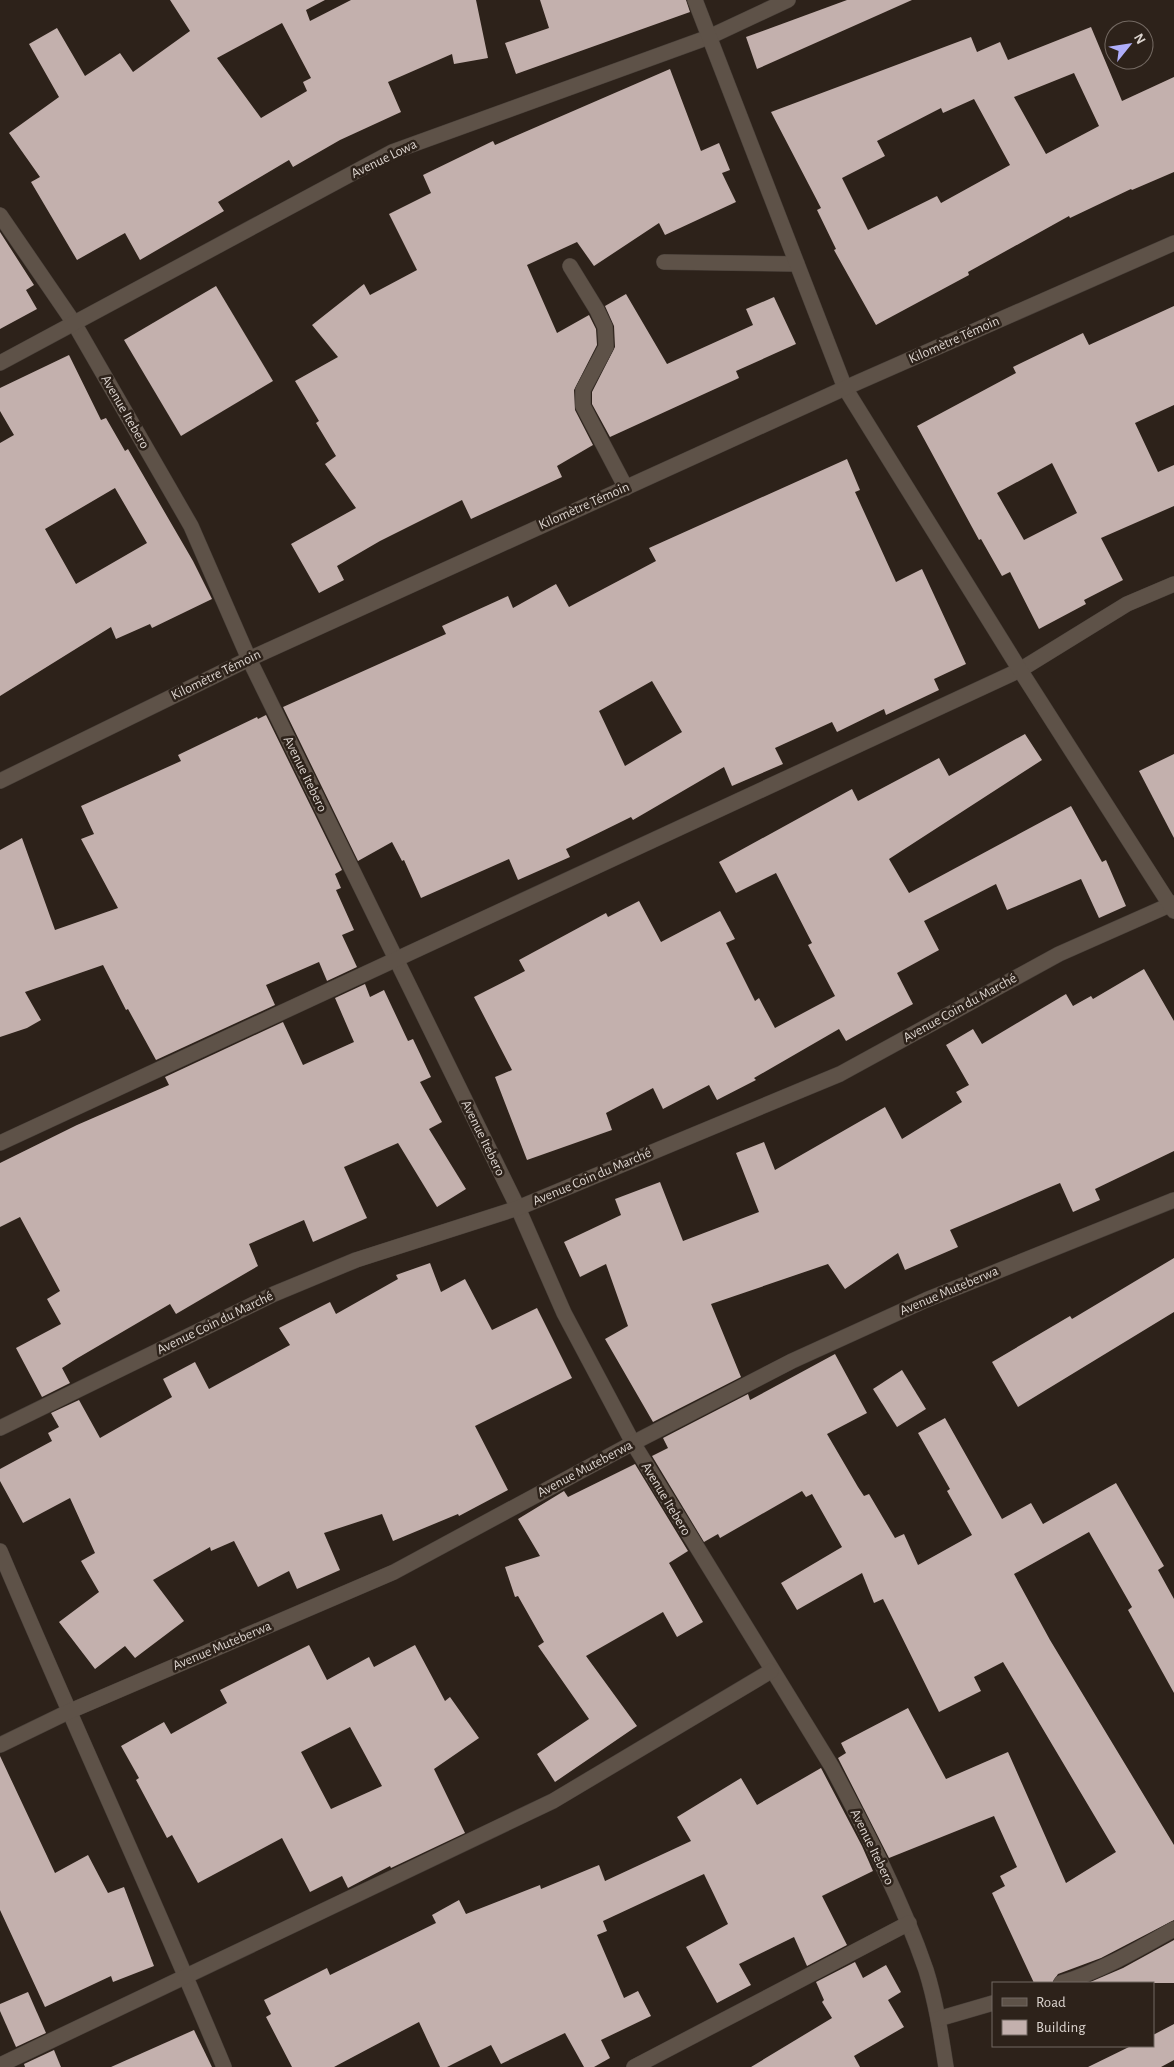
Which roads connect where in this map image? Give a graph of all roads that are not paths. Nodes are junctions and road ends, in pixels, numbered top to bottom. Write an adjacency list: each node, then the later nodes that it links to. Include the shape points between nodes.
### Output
1 (695, 0): 3 (street)
2 (788, 0): 3 (street, Avenue Lowa)
3 (709, 37): 7 (street); 9 (street, Avenue Lowa, via 392,152)
4 (0, 215): 9 (street, Avenue Itebero)
5 (1174, 243): 11 (street, Kilomètre Témoin)
6 (664, 262): 7 (street)
7 (797, 264): 11 (street)
8 (570, 266): 12 (street, via 605,327 606,347 584,390 583,406)
9 (74, 323): 10 (street, Avenue Lowa); 14 (street, Avenue Itebero, via 191,526)
10 (0, 363)
11 (844, 388): 12 (street, Kilomètre Témoin); 15 (street)
12 (626, 488): 14 (street, Kilomètre Témoin)
13 (1174, 584): 15 (street, via 1126,604)
14 (249, 659): 16 (street, Kilomètre Témoin); 18 (street, Avenue Itebero)
15 (1020, 670): 17 (street); 18 (street)
16 (0, 781)
17 (1173, 906): 21 (street, Avenue Coin du Marché, via 1059,954 840,1074)
18 (396, 962): 19 (street); 21 (street, Avenue Itebero)
19 (0, 1143)
20 (1174, 1200): 23 (street, Avenue Muteberwa, via 926,1300 792,1361)
21 (518, 1208): 22 (street, Avenue Coin du Marché, via 356,1260 284,1290); 23 (street, Avenue Itebero, via 564,1313)
22 (0, 1428)
23 (633, 1443): 25 (street, Avenue Itebero); 26 (street, Avenue Muteberwa, via 394,1572)
24 (0, 1550): 26 (street)
25 (771, 1671): 28 (street, Avenue Itebero, via 832,1767); 30 (street, via 553,1802)
26 (68, 1712): 27 (street, Avenue Muteberwa); 30 (street)
27 (0, 1745)
28 (909, 1923): 33 (street, Avenue Itebero); 36 (street)
29 (1174, 1929): 31 (street, via 1123,1958)
30 (187, 1977): 34 (street); 35 (street)
31 (1064, 1982)
32 (992, 2003): 33 (street)
33 (938, 2019): 37 (street, Avenue Itebero)
34 (0, 2066)
35 (224, 2067)
36 (634, 2067)
37 (946, 2067)

